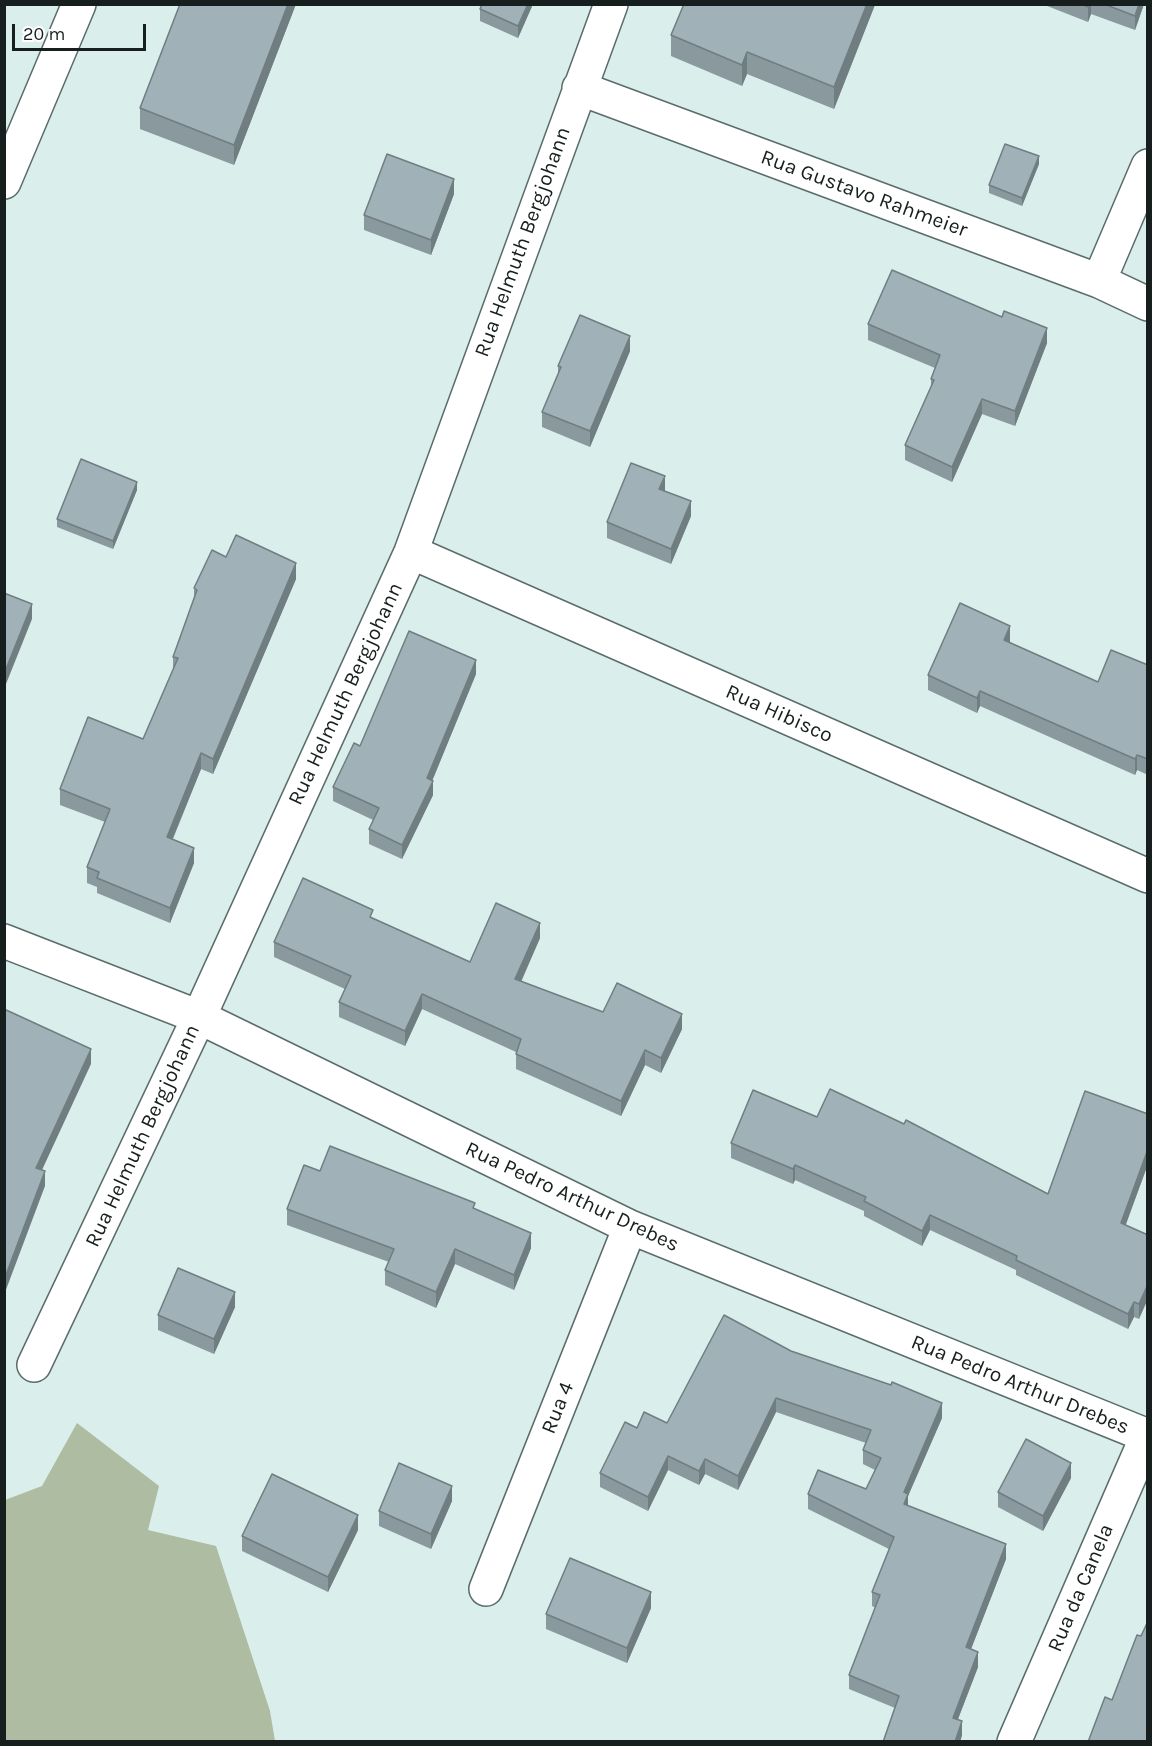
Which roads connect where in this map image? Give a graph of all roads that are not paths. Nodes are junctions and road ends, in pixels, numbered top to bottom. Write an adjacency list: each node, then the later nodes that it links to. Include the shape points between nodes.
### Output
1 (79, 4): 5 (street)
2 (610, 4): 3 (street, Rua Helmuth Bergjohann)
3 (579, 88): 6 (street, Rua Gustavo Rahmeier); 8 (street, Rua Helmuth Bergjohann)
4 (1148, 166): 6 (street)
5 (4, 182)
6 (1099, 281): 7 (street, Rua Gustavo Rahmeier)
7 (1148, 304)
8 (411, 552): 9 (street, Rua Hibisco); 11 (street, Rua Helmuth Bergjohann)
9 (1148, 876)
10 (4, 941): 11 (street, Rua Pedro Arthur Drebes)
11 (199, 1017): 12 (street, Rua Pedro Arthur Drebes); 13 (street, Rua Helmuth Bergjohann)
12 (630, 1227): 14 (street, Rua Pedro Arthur Drebes); 15 (street, Rua 4)
13 (34, 1365)
14 (1147, 1436): 16 (street, Rua da Canela)
15 (486, 1589)
16 (1014, 1742)

